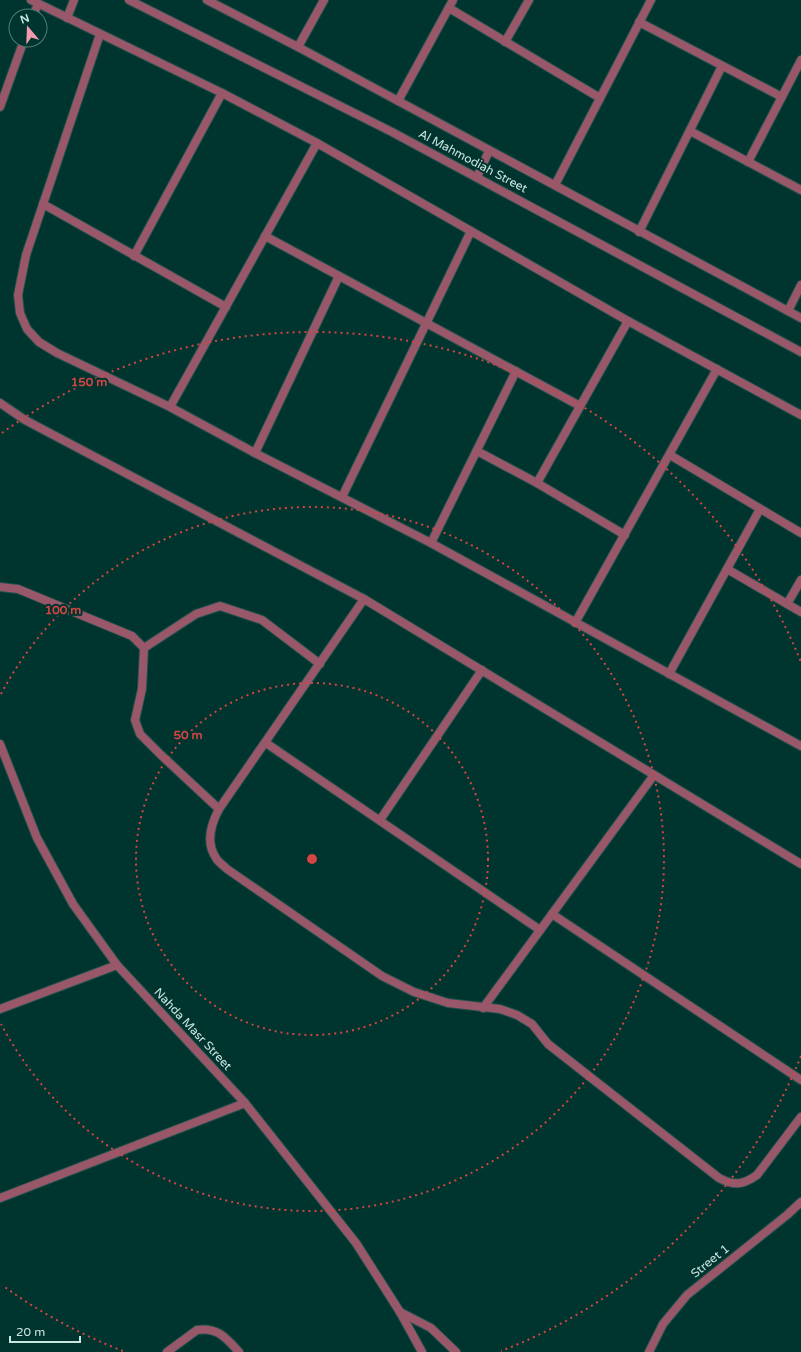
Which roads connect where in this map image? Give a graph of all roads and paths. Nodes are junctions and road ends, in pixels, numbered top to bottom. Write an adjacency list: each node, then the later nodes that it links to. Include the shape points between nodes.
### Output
1 (74, 0): 10 (street)
2 (129, 0): 27 (street, Al Mahmodiah Street)
3 (207, 0): 14 (street, Al Mahmodiah Street)
4 (324, 0): 14 (street)
5 (453, 0): 9 (street)
6 (529, 0): 13 (street)
7 (650, 0): 11 (street)
8 (34, 2): 10 (street)
9 (449, 8): 13 (street); 21 (street)
10 (67, 18): 12 (street)
11 (639, 22): 17 (street); 20 (street)
12 (100, 34): 18 (street); 30 (street)
13 (505, 42): 20 (street)
14 (298, 47): 21 (street, Al Mahmodiah Street)
15 (21, 48): 22 (street)
16 (801, 60): 19 (street)
17 (722, 66): 19 (street); 23 (street)
18 (222, 94): 24 (street); 34 (street)
19 (782, 97): 26 (street)
20 (600, 98): 28 (street)
21 (398, 101): 25 (street, Al Mahmodiah Street)
22 (0, 107)
23 (690, 131): 26 (street); 32 (street)
24 (317, 143): 31 (street); 33 (street)
25 (489, 151): 27 (street); 28 (street, Al Mahmodiah Street)
26 (748, 162): 29 (street)
27 (477, 177): 42 (street, Al Mahmodiah Street)
28 (555, 185): 32 (street, Al Mahmodiah Street)
29 (801, 190)
30 (43, 204): 34 (street); 47 (street, via 26,255 18,295 20,313 28,329 39,342 57,353)
31 (471, 231): 40 (street); 41 (street)
32 (639, 232): 38 (street, Al Mahmodiah Street)
33 (265, 236): 35 (street); 37 (street)
34 (134, 256): 37 (street)
35 (339, 276): 41 (street); 50 (street)
36 (801, 285): 38 (street)
37 (226, 308): 47 (street)
38 (788, 312): 39 (street, Al Mahmodiah Street)
39 (801, 318)
40 (628, 321): 43 (street); 46 (street)
41 (427, 323): 44 (street); 53 (street)
42 (801, 352)
43 (717, 370): 48 (street); 51 (street)
44 (516, 371): 46 (street); 49 (street)
45 (0, 403): 61 (street, via 25,420)
46 (580, 406): 52 (street)
47 (170, 408): 50 (street)
48 (801, 415)
49 (476, 451): 52 (street); 57 (street)
50 (255, 453): 53 (street)
51 (670, 455): 54 (street); 56 (street)
52 (537, 483): 56 (street)
53 (342, 497): 57 (street)
54 (760, 509): 55 (street); 58 (street)
55 (801, 532)
56 (625, 534): 64 (street)
57 (431, 543): 64 (street)
58 (727, 569): 62 (street); 68 (street)
59 (801, 580): 62 (street)
60 (0, 587): 65 (street, via 18,589 132,636)
61 (364, 598): 66 (street); 67 (street)
62 (787, 604): 63 (street)
63 (801, 612)
64 (575, 623): 68 (street)
65 (144, 648): 66 (street, via 196,614 220,606 262,620); 73 (street, via 142,689 135,720 140,734)
66 (320, 664): 69 (street)
67 (482, 670): 72 (street); 74 (street)
68 (669, 674): 71 (street)
69 (266, 743): 73 (street); 74 (street)
70 (0, 744): 78 (street, Nahda Masr Street, via 37,838 73,904)
71 (801, 746)
72 (654, 775): 75 (street); 76 (street)
73 (219, 809): 79 (street, via 213,820 209,842 215,857 227,869 382,976 427,997)
74 (380, 820): 77 (street)
75 (801, 864)
76 (552, 914): 77 (street); 81 (street)
77 (540, 930): 79 (street)
78 (117, 965): 80 (street); 82 (street, Nahda Masr Street)
79 (483, 1008): 83 (street, via 517,1014 532,1024 548,1044 728,1183 749,1181 757,1175)
80 (0, 1009)
81 (801, 1080)
82 (245, 1103): 84 (street); 86 (street, Nahda Masr Street, via 356,1243)
83 (801, 1117)
84 (0, 1198)
85 (801, 1202): 91 (street, Street 1, via 687,1295 663,1324)
86 (400, 1312): 89 (street, Nahda Masr Street); 90 (street, via 431,1328)
87 (167, 1352): 88 (street, via 203,1329 223,1336)
88 (239, 1352)
89 (422, 1352)
90 (456, 1352)
91 (649, 1352)

